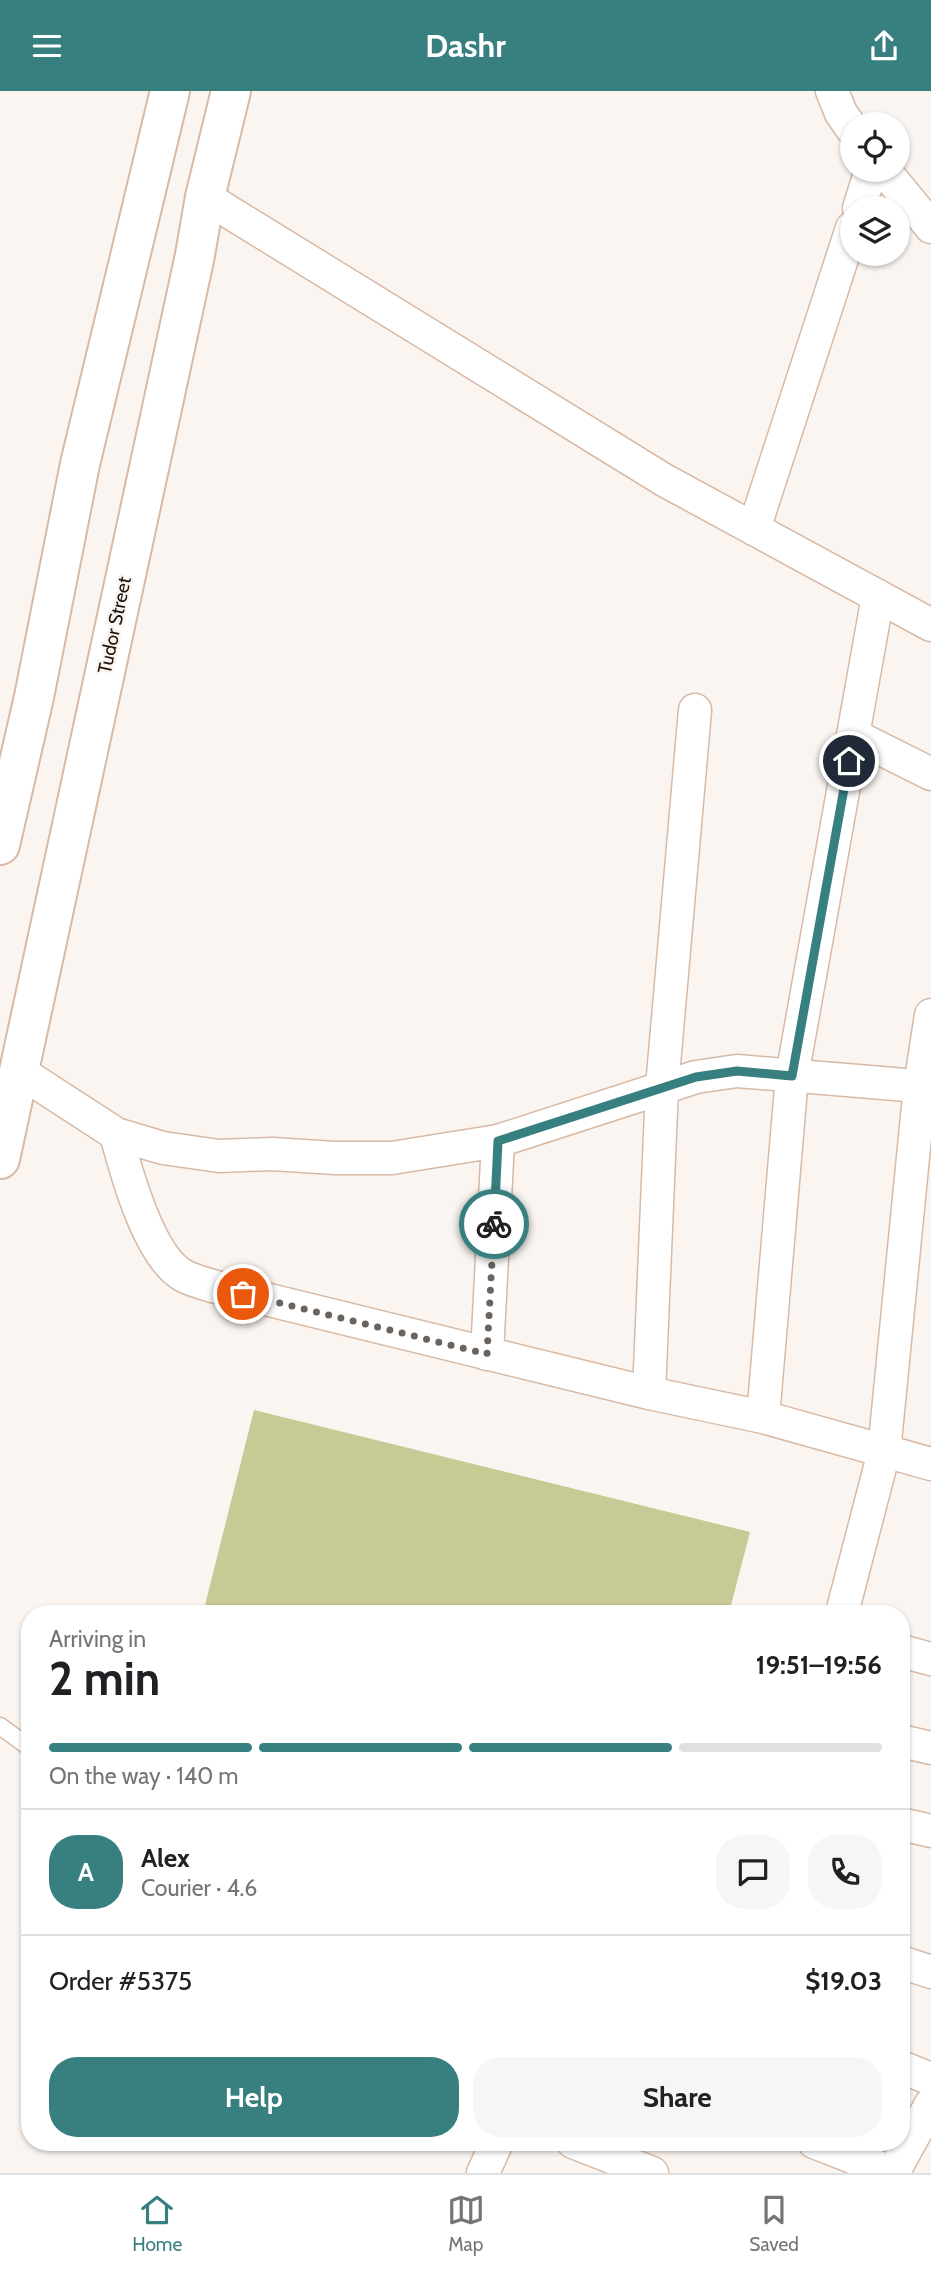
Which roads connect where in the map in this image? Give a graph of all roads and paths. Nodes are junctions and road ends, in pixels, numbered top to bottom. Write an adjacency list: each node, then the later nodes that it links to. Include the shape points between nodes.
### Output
1 (170, 91): 15 (street, via 80,464)
2 (231, 91): 6 (street, Tudor Street)
3 (832, 91): 4 (street)
4 (841, 112)
5 (894, 182): 7 (street)
6 (205, 197): 9 (street, via 664,480); 17 (street, Tudor Street)
7 (931, 227)
8 (840, 265): 9 (street)
9 (754, 529): 10 (street)
10 (878, 596): 11 (street); 13 (street)
11 (931, 625)
12 (695, 710): 20 (street)
13 (853, 735): 14 (street); 18 (street)
14 (931, 774)
15 (0, 845)
16 (931, 1014): 19 (street)
17 (19, 1071): 21 (street); 23 (street, Tudor Street)
18 (792, 1076): 19 (street); 20 (street, via 737,1071); 26 (street)
19 (926, 1086): 27 (street)
20 (662, 1087): 22 (street); 25 (street)
21 (116, 1134): 22 (street, via 163,1148 219,1156 392,1158); 24 (street, via 137,1203 163,1256 183,1276)
22 (498, 1141): 24 (street)
23 (0, 1159)
24 (487, 1354): 25 (street)
25 (649, 1393): 26 (street)
26 (763, 1417): 27 (street)
27 (884, 1452): 28 (street); 29 (street)
28 (931, 1464)
29 (844, 1605)
30 (910, 1653): 31 (street)
31 (931, 1659)
32 (0, 1726): 33 (lane)
33 (21, 1741)
34 (910, 1743): 35 (street)
35 (931, 1748)
36 (910, 1826): 37 (street)
37 (931, 1831)
38 (910, 1965): 39 (street)
39 (931, 1972)
40 (910, 2071): 41 (street)
41 (931, 2079)
42 (931, 2103): 43 (street)
43 (910, 2142)
44 (493, 2151): 48 (street)
45 (596, 2151): 49 (street)
46 (837, 2151): 50 (street)
47 (905, 2151): 50 (street)
48 (483, 2173)
49 (652, 2173)
50 (893, 2173)

